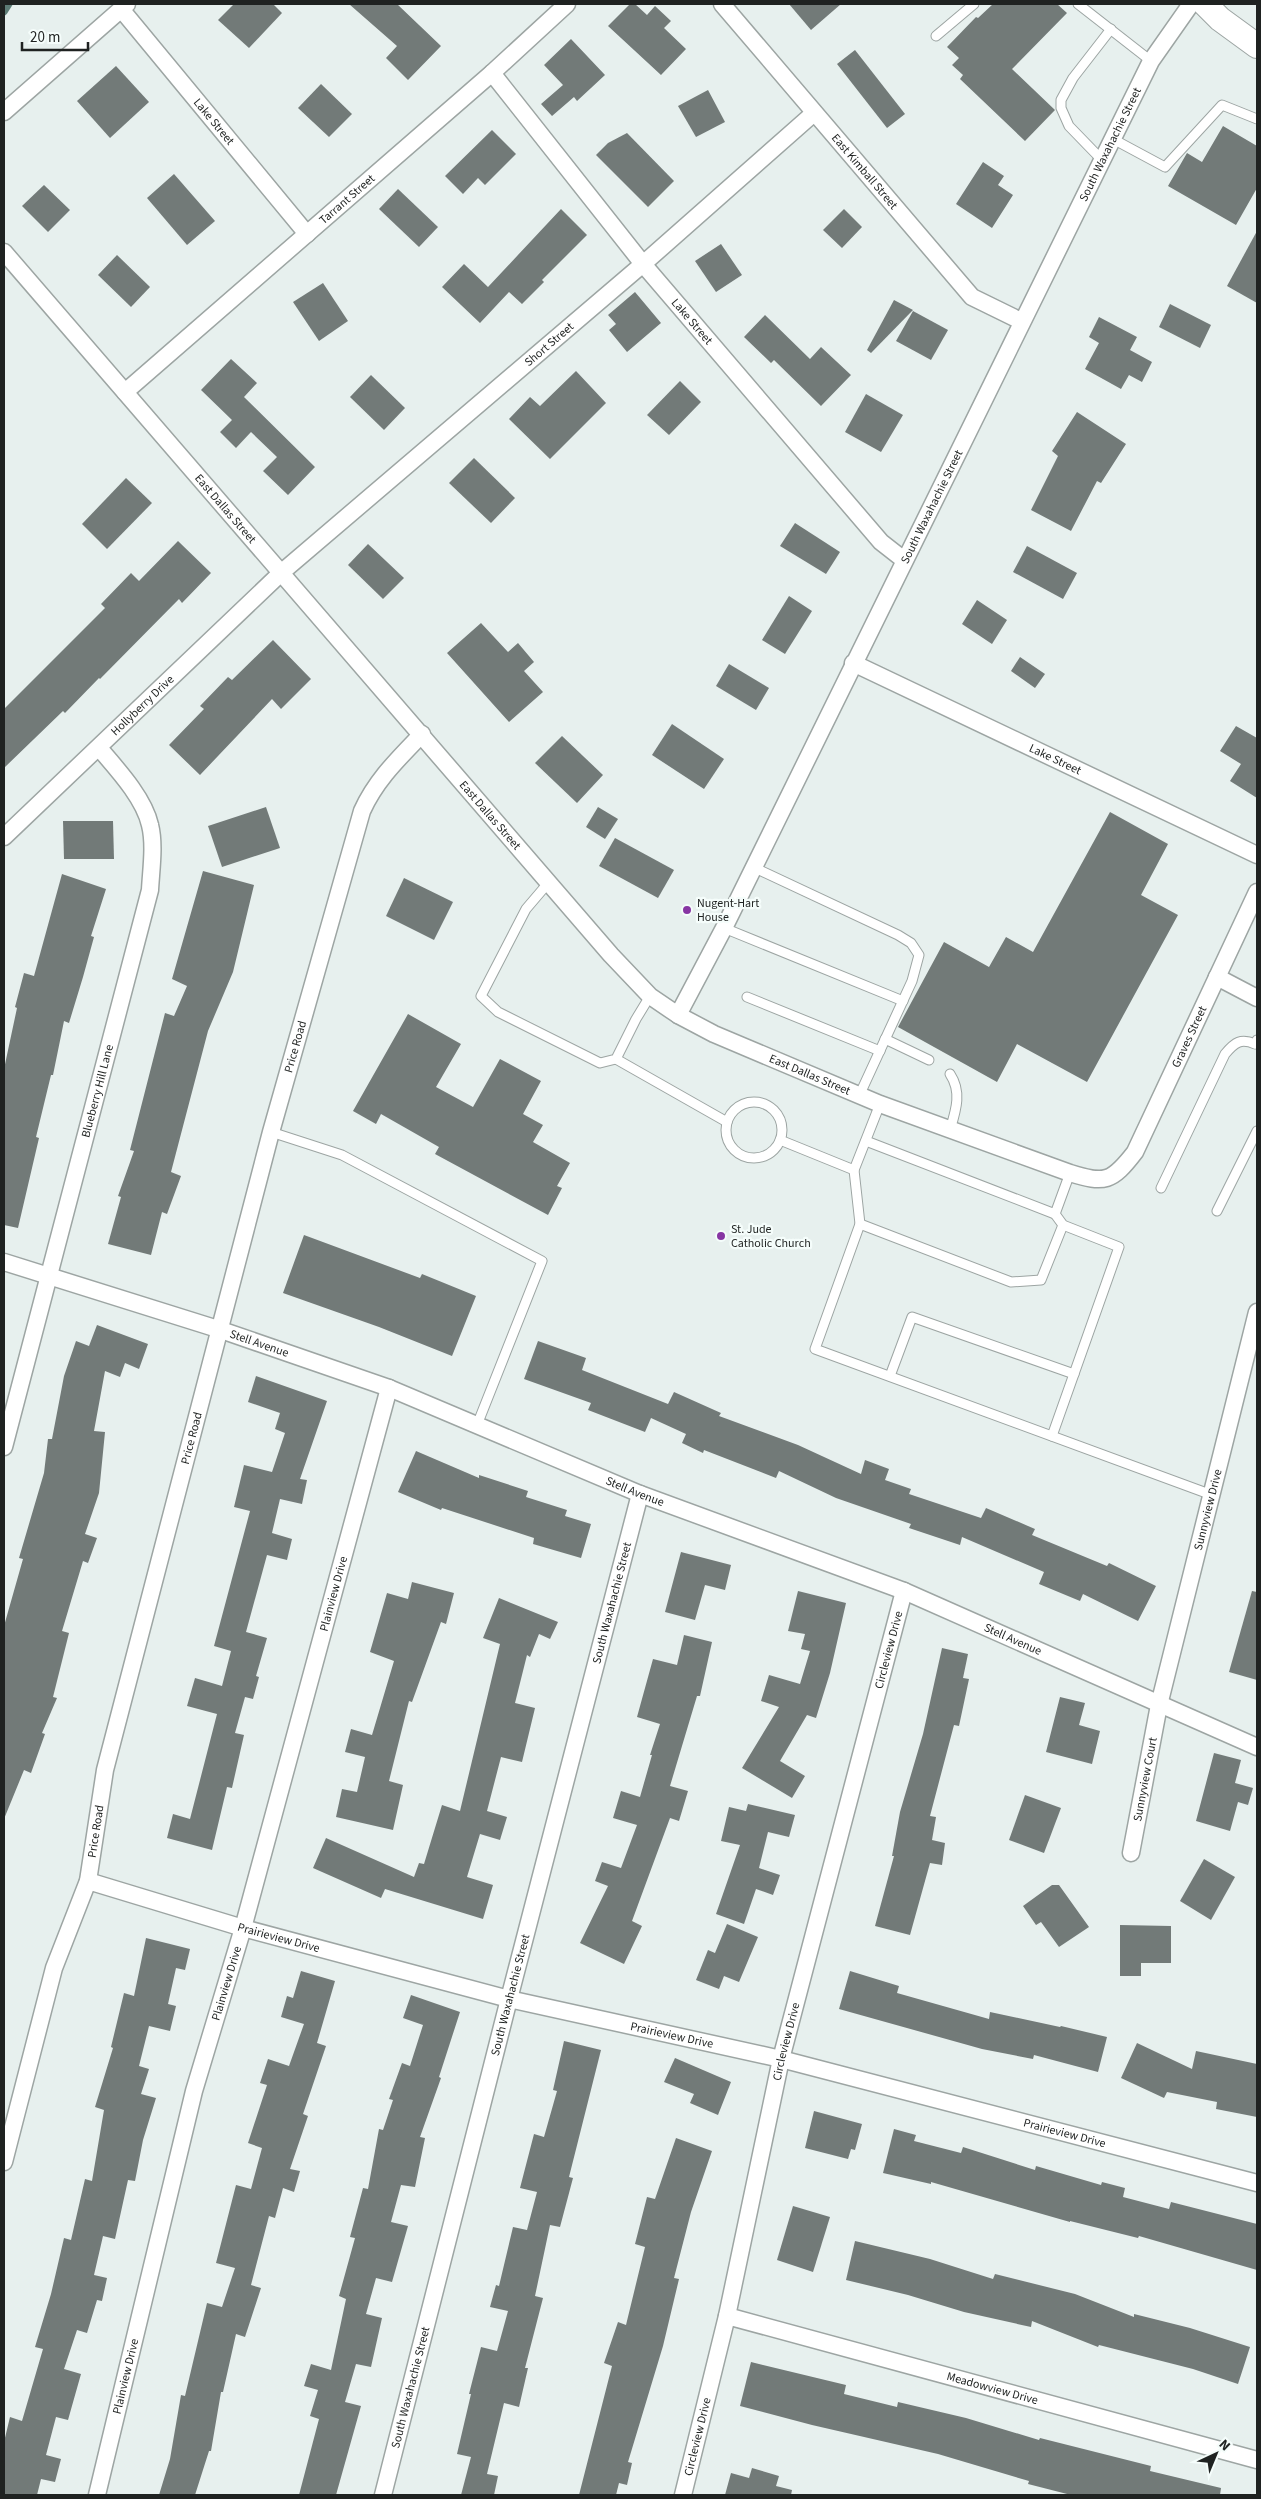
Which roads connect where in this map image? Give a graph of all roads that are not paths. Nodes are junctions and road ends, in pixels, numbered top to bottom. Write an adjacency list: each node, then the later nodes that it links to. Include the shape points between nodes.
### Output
1 (567, 4): 12 (street, Tarrant Street)
2 (722, 4): 14 (street, East Kimball Street)
3 (974, 4): 9 (lane)
4 (1078, 4): 8 (lane)
5 (1191, 4): 11 (street, South Waxahachie Street)
6 (1205, 4): 10 (main road)
7 (124, 6): 13 (street); 18 (street, Lake Street)
8 (1110, 30): 11 (lane); 17 (lane, via 1073,78 1061,100 1069,126)
9 (936, 36)
10 (1257, 46)
11 (1151, 60): 16 (street, South Waxahachie Street)
12 (492, 73): 18 (street, Tarrant Street); 20 (street, Lake Street)
13 (4, 112)
14 (814, 113): 20 (street, Short Street); 21 (street, East Kimball Street, via 972,297)
15 (1257, 120): 16 (lane, via 1222,104 1165,166)
16 (1112, 138): 17 (street, South Waxahachie Street)
17 (1101, 159): 21 (street, South Waxahachie Street)
18 (307, 234): 22 (street, Tarrant Street)
19 (4, 252): 22 (street, East Dallas Street)
20 (643, 264): 23 (street, Lake Street, via 881,542); 24 (street, Short Street)
21 (1020, 321): 23 (street, South Waxahachie Street)
22 (125, 392): 24 (street, East Dallas Street)
23 (904, 560): 25 (street, South Waxahachie Street)
24 (282, 572): 26 (street, East Dallas Street); 27 (street, Hollyberry Drive)
25 (853, 664): 29 (street, Lake Street); 30 (street, South Waxahachie Street)
26 (422, 734): 31 (street, East Dallas Street); 51 (street, Price Road, via 385,773 362,811)
27 (99, 748): 28 (street, Hollyberry Drive); 63 (street, Blueberry Hill Lane, via 131,786 150,824 150,890)
28 (4, 837)
29 (1257, 855)
30 (753, 867): 33 (street, South Waxahachie Street); 38 (lane, via 898,935 910,944 919,955)
31 (548, 882): 35 (street, East Dallas Street); 43 (lane, via 526,909 481,996 498,1012 600,1063)
32 (1257, 892): 34 (street, Graves Street)
33 (724, 928): 38 (lane); 39 (street, South Waxahachie Street)
34 (1216, 976): 37 (street); 56 (street, Graves Street, via 1135,1152)
35 (650, 996): 39 (street, East Dallas Street); 43 (lane)
36 (747, 997): 42 (lane)
37 (1257, 998)
38 (903, 1001): 40 (lane)
39 (678, 1016): 46 (street, East Dallas Street)
40 (885, 1038): 42 (lane); 44 (lane)
41 (1257, 1043): 57 (lane, via 1242,1040 1225,1054)
42 (880, 1051): 46 (lane)
43 (616, 1059): 48 (lane)
44 (929, 1060)
45 (950, 1074): 49 (lane, via 958,1093)
46 (859, 1096): 47 (street, East Dallas Street)
47 (880, 1104): 49 (street, East Dallas Street); 53 (lane)
48 (728, 1122): 52 (lane, via 728,1140 740,1155 759,1158 776,1148); 52 (lane, via 738,1107 754,1102 763,1104 777,1114 782,1131)
49 (950, 1130): 55 (street, East Dallas Street)
50 (1257, 1131): 58 (lane)
51 (271, 1132): 65 (street, Price Road); 69 (lane, via 342,1155 542,1261)
52 (780, 1140): 54 (lane)
53 (866, 1141): 54 (lane); 59 (lane)
54 (854, 1170): 60 (lane)
55 (1070, 1173): 56 (street, East Dallas Street, via 1095,1181); 59 (lane)
56 (1113, 1176)
57 (1161, 1188)
58 (1217, 1211)
59 (1055, 1214): 61 (lane)
60 (860, 1224): 61 (lane, via 1011,1282 1041,1280); 67 (lane, via 815,1349)
61 (1063, 1225): 66 (lane, via 1119,1247)
62 (4, 1262): 63 (street, Stell Avenue)
63 (49, 1274): 65 (street, Stell Avenue); 71 (street, Blueberry Hill Lane)
64 (1257, 1312): 73 (street, Sunnyview Drive)
65 (221, 1330): 68 (street, Stell Avenue); 78 (street, Price Road, via 105,1770)
66 (1074, 1374): 67 (lane, via 912,1317); 70 (lane)
67 (890, 1376): 70 (lane)
68 (389, 1388): 69 (street, Stell Avenue); 79 (street, Plainview Drive)
69 (478, 1425): 72 (street, Stell Avenue)
70 (1052, 1436): 73 (lane)
71 (4, 1447)
72 (640, 1494): 74 (street, Stell Avenue); 80 (street, South Waxahachie Street)
73 (1212, 1495): 75 (street, Sunnyview Drive)
74 (904, 1591): 75 (street, Stell Avenue); 81 (street, Circleview Drive)
75 (1159, 1705): 76 (street, Stell Avenue); 77 (street, Sunnyview Court)
76 (1257, 1747)
77 (1131, 1853)
78 (88, 1881): 79 (street, Prairieview Drive); 82 (street, Price Road, via 54,1968)
79 (243, 1928): 80 (street, Prairieview Drive); 86 (street, Plainview Drive, via 194,2091)
80 (509, 1999): 81 (street, Prairieview Drive); 87 (street, South Waxahachie Street)
81 (781, 2059): 83 (street, Prairieview Drive); 84 (street, Circleview Drive)
82 (4, 2162)
83 (1257, 2183)
84 (727, 2316): 85 (street, Meadowview Drive); 88 (street, Circleview Drive)
85 (1257, 2460)
86 (97, 2495)
87 (383, 2495)
88 (683, 2495)

